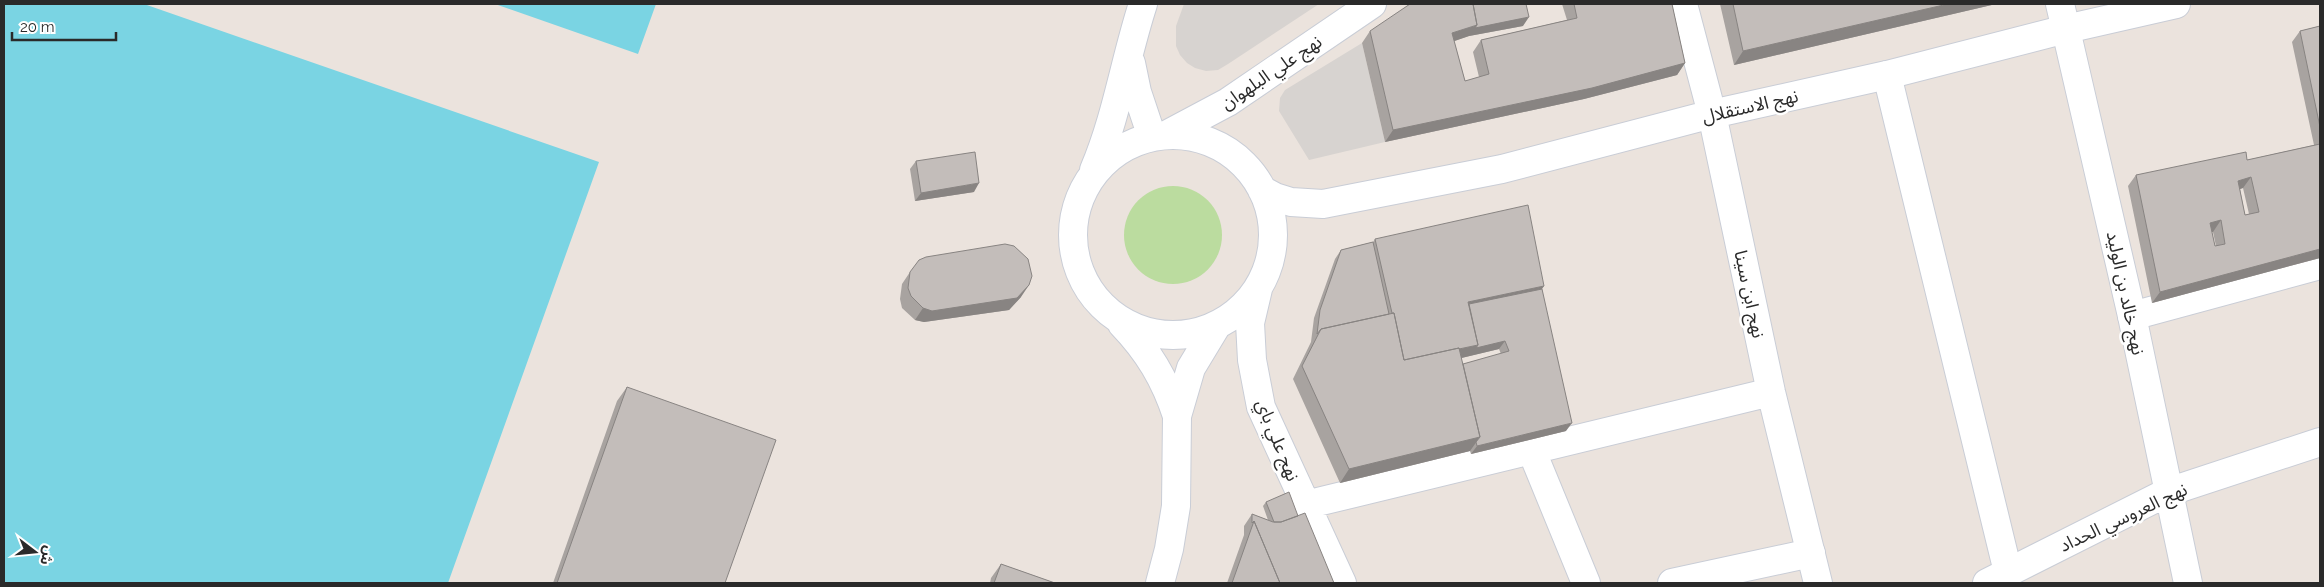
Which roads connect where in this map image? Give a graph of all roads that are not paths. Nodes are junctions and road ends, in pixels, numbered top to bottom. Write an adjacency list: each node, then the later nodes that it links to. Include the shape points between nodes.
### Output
1 (1143, 4): 6 (street)
2 (1372, 4): 9 (street, نهج علي البلهوان, via 1228,102)
3 (1683, 4): 8 (street, نهج ابن سينا)
4 (2176, 4): 5 (street, نهج الاستقلال)
5 (2063, 16): 7 (street, نهج الاستقلال); 16 (street, نهج خالد بن الوليد)
6 (1130, 46): 9 (street, via 1137,92); 10 (street, via 1115,114)
7 (1887, 75): 8 (street, نهج الاستقلال); 26 (street)
8 (1712, 114): 12 (street, نهج الاستقلال, via 1502,169); 19 (street, نهج ابن سينا)
9 (1159, 136): 10 (street, نهج علي البلهوان, via 1127,146 1106,160); 11 (street, via 1189,136 1212,142 1249,170)
10 (1090, 179): 17 (street, via 1074,218 1073,245 1079,271 1092,295)
11 (1262, 190): 12 (street, نهج الاستقلال, via 1291,202); 13 (street, via 1273,229)
12 (1323, 204): 13 (street, نهج الاستقلال, via 1295,222 1281,235)
13 (1272, 250): 15 (street)
14 (2320, 264): 16 (street)
15 (1258, 288): 18 (street, via 1233,315); 24 (street, نهج علي باي, via 1250,323 1252,360 1261,406)
16 (2132, 316): 23 (street, نهج خالد بن الوليد)
17 (1118, 320): 18 (street, via 1142,331 1167,336 1193,333); 20 (street, via 1154,363)
18 (1217, 325): 20 (street, via 1191,368)
19 (1771, 392): 22 (street); 25 (street, نهج ابن سينا)
20 (1177, 416): 27 (street, via 1176,506)
21 (2320, 442): 23 (street, نهج العروسي الحداد)
22 (1531, 449): 24 (street); 29 (street)
23 (2168, 492): 26 (street, نهج العروسي الحداد); 32 (street, نهج خالد بن الوليد)
24 (1305, 505): 28 (street, نهج علي باي)
25 (1811, 553): 30 (street); 31 (street, نهج ابن سينا)
26 (1998, 578)
27 (1160, 583)
28 (1342, 583)
29 (1586, 583)
30 (1672, 583)
31 (1818, 583)
32 (2188, 583)

